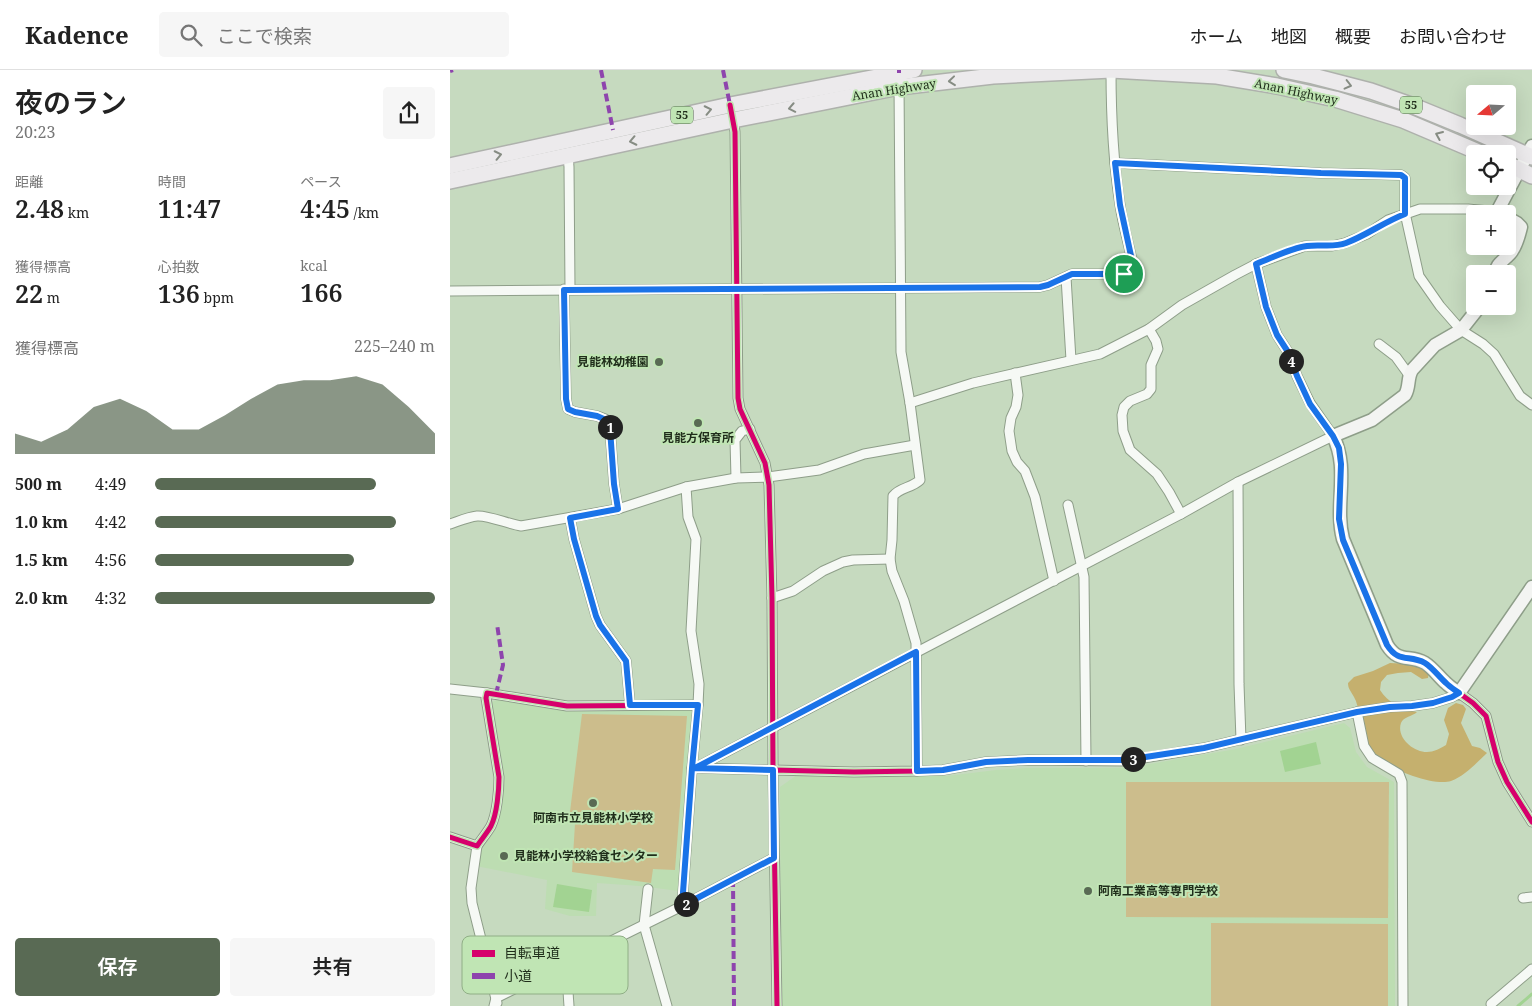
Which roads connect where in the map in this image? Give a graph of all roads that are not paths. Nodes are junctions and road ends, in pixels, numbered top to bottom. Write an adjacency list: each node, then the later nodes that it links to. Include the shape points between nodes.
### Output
1 (914, 70): 4 (highway, Anan Highway / 55)
2 (1111, 70): 4 (highway, Anan Highway / 55, one-way to 4); 6 (highway, Anan Highway / 55, one-way to 2, via 1403,120 1335,99 1277,86 1217,76); 9 (street)
3 (1284, 70): 7 (highway, Anan Highway / 55, one-way to 7, via 1371,91)
4 (899, 80): 5 (highway, Anan Highway / 55); 22 (street)
5 (732, 112): 8 (highway, Anan Highway / 55, one-way to 8); 10 (highway, Anan Highway / 55, one-way to 5); 23 (street)
6 (1466, 146)
7 (1530, 152): 11 (main road)
8 (568, 155): 12 (highway, Anan Highway / 55); 25 (street)
9 (1115, 163): 15 (street, via 1401,175 1405,178); 21 (street, via 1132,271)
10 (450, 166)
11 (1519, 170): 13 (main road)
12 (450, 181)
13 (1506, 205)
14 (1466, 209): 15 (street, via 1427,208)
15 (1405, 214): 19 (street, via 1345,243 1305,246); 28 (street, via 1419,276)
16 (1516, 222): 17 (main road, via 1521,227)
17 (1516, 241)
18 (1508, 255): 20 (main road)
19 (1256, 264): 27 (street, via 1182,305); 36 (street, via 1266,307 1277,335 1288,352 1310,404)
20 (1498, 265)
21 (1066, 277): 22 (street, via 1040,287); 30 (street)
22 (901, 288): 23 (street); 33 (street, via 901,352)
23 (737, 289): 25 (street); 35 (street, via 738,398)
24 (450, 290): 25 (street)
25 (567, 290): 43 (street, via 568,409 606,420 610,429)
26 (1473, 315): 28 (main road)
27 (1149, 329): 30 (street, via 1100,354); 44 (street, via 1158,349 1152,365 1151,389 1124,407 1123,431 1130,450 1157,474)
28 (1461, 330): 32 (main road, via 1435,345); 34 (street, via 1494,354 1520,396)
29 (1379, 344): 32 (street, via 1396,357)
30 (1071, 360): 31 (street)
31 (1016, 373): 33 (street); 49 (street, via 1018,395 1009,431 1012,451 1025,471 1035,497)
32 (1409, 375): 36 (main road, via 1406,395 1372,420)
33 (910, 403): 37 (street)
34 (1532, 405)
35 (750, 429): 38 (street); 39 (street, via 742,431 735,440)
36 (1333, 436): 40 (street); 55 (main road, via 1341,464 1341,533 1387,645 1398,657 1427,664)
37 (915, 445): 38 (street, via 864,454 819,470); 47 (street, via 920,480 897,490 893,496)
38 (768, 477): 39 (street); 51 (street)
39 (736, 478): 41 (street)
40 (1238, 482): 44 (street); 60 (street)
41 (686, 487): 43 (street); 57 (street, via 688,517 696,539 691,631 699,684)
42 (1068, 505): 48 (street)
43 (618, 509): 45 (street)
44 (1181, 514): 48 (street)
45 (570, 518): 46 (street, via 521,526 476,516); 56 (street, via 596,616 626,661)
46 (450, 524)
47 (890, 559): 51 (street, via 843,562 823,571 793,592); 52 (street)
48 (1082, 566): 49 (street); 61 (street)
49 (1054, 581): 52 (street)
50 (1532, 587): 55 (main road)
51 (772, 598): 59 (street)
52 (916, 652): 59 (street); 64 (street)
53 (450, 688): 54 (street)
54 (487, 693): 56 (street, via 567,706); 67 (street, via 499,786 492,825)
55 (1459, 693): 58 (street, via 1433,703); 65 (street, via 1486,716 1498,762)
56 (630, 705): 57 (street)
57 (698, 705): 62 (street)
58 (1357, 712): 60 (street); 80 (street, via 1364,746 1372,758 1399,774 1402,782)
59 (773, 727): 62 (street); 63 (street)
60 (1241, 740): 61 (street, via 1126,760)
61 (1086, 761): 64 (street, via 986,762)
62 (695, 767): 63 (street); 70 (street)
63 (773, 770): 64 (street); 68 (street)
64 (917, 771)
65 (1532, 822)
66 (450, 837): 67 (street)
67 (477, 846): 72 (street, via 471,888)
68 (774, 858): 70 (street); 79 (street)
69 (648, 889): 71 (street)
70 (682, 906): 71 (street)
71 (644, 925): 73 (street); 78 (street)
72 (480, 936)
73 (621, 936)
74 (1532, 969): 77 (street)
75 (511, 994): 76 (street)
76 (496, 1003)
77 (1491, 1004)
78 (667, 1006)
79 (777, 1006)
80 (1402, 1006)

